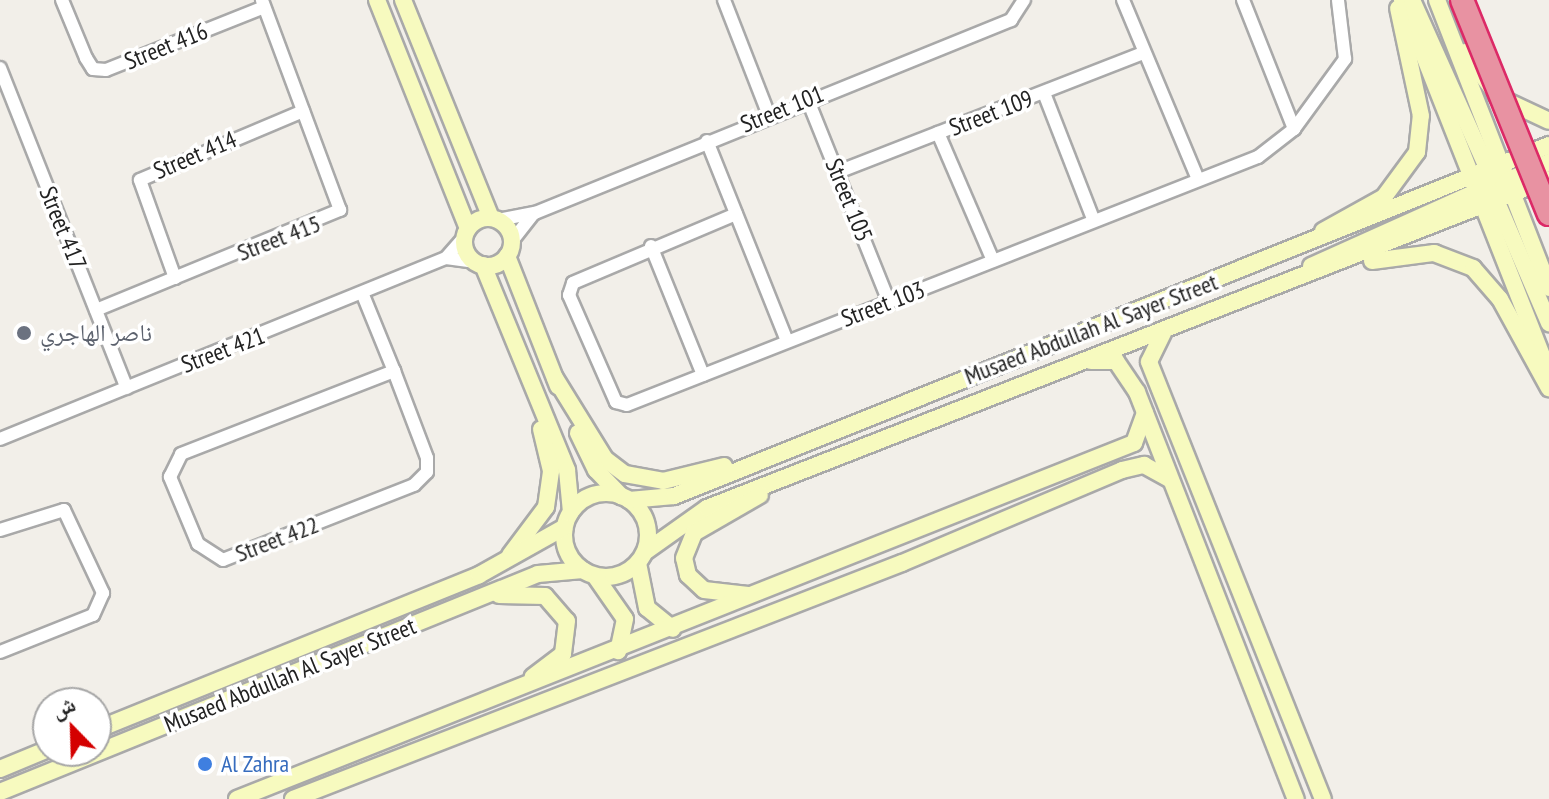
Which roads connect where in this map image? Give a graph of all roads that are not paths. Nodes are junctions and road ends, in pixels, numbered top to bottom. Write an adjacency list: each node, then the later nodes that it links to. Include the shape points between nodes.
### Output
1 (62, 0): 13 (street, Street 416, via 86,58 93,69 106,70)
2 (377, 0): 25 (street)
3 (403, 0): 22 (street)
4 (724, 0): 20 (street)
5 (1024, 0): 18 (street, Street 101, via 1011,20)
6 (1123, 0): 15 (street)
7 (1243, 0): 23 (street)
8 (1338, 0): 23 (street, Street 103, via 1345,59)
9 (1400, 0): 32 (street); 42 (street, via 1421,116 1409,169 1384,197)
10 (1412, 0): 32 (street)
11 (1437, 0): 14 (street)
12 (1462, 0): 35 (highway, bridge)
13 (263, 3): 19 (street, Street 415)
14 (1450, 31): 21 (street, via 1498,97); 32 (street)
15 (1144, 53): 17 (street, Street 109); 30 (street)
16 (0, 68): 51 (street, Street 417)
17 (1044, 93): 24 (street, Street 109); 37 (street)
18 (807, 98): 20 (street, Street 101); 29 (street, Street 105)
19 (303, 111): 46 (street, Street 414, via 140,180); 46 (street, Street 415, via 340,210)
20 (768, 113): 26 (street, Street 101)
21 (1549, 121)
22 (454, 128): 25 (street); 36 (street)
23 (1294, 129): 30 (street, Street 103, via 1258,157)
24 (938, 133): 29 (street, Street 109); 43 (street)
25 (431, 136): 38 (street)
26 (707, 141): 33 (street, Street 101); 34 (street)
27 (1549, 145): 32 (street, Musaed Abdullah Al Sayer Street)
28 (1549, 162): 32 (street)
29 (838, 172): 50 (street, Street 105)
30 (1198, 179): 37 (street, Street 103)
31 (1549, 179): 32 (street, Musaed Abdullah Al Sayer Street)
32 (1492, 185): 42 (street, Musaed Abdullah Al Sayer Street); 45 (street, Musaed Abdullah Al Sayer Street); 47 (street); 48 (street); 52 (street); 57 (street)
33 (535, 213): 36 (street, Street 101); 40 (street, Street 101)
34 (736, 214): 39 (street, Street 103); 54 (street)
35 (1549, 214)
36 (495, 219): 38 (street); 40 (street)
37 (1094, 221): 43 (street, Street 103)
38 (466, 233): 41 (street, Street 421); 44 (street)
39 (651, 246): 58 (street); 58 (street, Street 103, via 573,283 569,295 608,396 627,405)
40 (510, 249): 44 (street); 59 (street)
41 (446, 258): 44 (street); 49 (street, Street 421)
42 (1269, 260): 68 (street, Musaed Abdullah Al Sayer Street)
43 (993, 261): 50 (street, Street 103)
44 (480, 264): 65 (street)
45 (1335, 267): 47 (street, Musaed Abdullah Al Sayer Street); 62 (street, via 1434,253 1473,268 1500,299)
46 (175, 278): 51 (street, Street 415)
47 (1274, 287): 53 (street, Musaed Abdullah Al Sayer Street)
48 (1549, 288)
49 (363, 295): 56 (street, Street 422); 61 (street, Street 421)
50 (889, 302): 54 (street, Street 103)
51 (96, 310): 61 (street, Street 417)
52 (1549, 323)
53 (1169, 326): 55 (street, Musaed Abdullah Al Sayer Street); 60 (street, via 1149,349)
54 (787, 341): 58 (street, Street 103)
55 (1073, 363): 63 (street, via 1116,361); 70 (street, Musaed Abdullah Al Sayer Street)
56 (394, 371): 56 (street, Street 422, via 427,458 427,472 414,485 223,560 198,544 170,477 181,454)
57 (1549, 373)
58 (703, 375)
59 (555, 378): 64 (street); 68 (street, via 605,459 637,479 677,479)
60 (1158, 384): 63 (street); 89 (street)
61 (127, 388): 67 (street, Street 421)
62 (1549, 388)
63 (1137, 392): 66 (street)
64 (562, 395): 65 (street); 71 (street, via 591,463)
65 (536, 396): 72 (street, via 570,478); 78 (street, via 551,471 546,507 521,547)
66 (1145, 413): 69 (street); 74 (street, via 1134,443)
67 (0, 439)
68 (787, 450): 71 (street, Musaed Abdullah Al Sayer Street, via 674,496)
69 (1169, 479): 76 (street, via 1144,465 1122,470); 91 (street)
70 (774, 482): 75 (street, Musaed Abdullah Al Sayer Street, via 684,519); 79 (street, via 694,533 684,558 688,575 704,590 728,595)
71 (625, 498): 72 (street, via 594,495); 75 (street, via 644,518)
72 (568, 519): 77 (street, via 567,552); 78 (street, Musaed Abdullah Al Sayer Street)
73 (0, 530): 83 (street, via 64,510 103,593 93,615)
74 (894, 542): 76 (street, via 905,550); 79 (street)
75 (641, 557): 77 (street, via 618,576); 81 (street, via 647,608)
76 (902, 563): 87 (street)
77 (589, 573): 80 (street, Musaed Abdullah Al Sayer Street, via 549,571); 82 (street, via 625,619)
78 (479, 575): 86 (street, Musaed Abdullah Al Sayer Street)
79 (777, 588): 81 (street)
80 (486, 596): 84 (street, via 537,593 567,621 557,661); 92 (street, Musaed Abdullah Al Sayer Street)
81 (673, 629): 82 (street)
82 (618, 651): 84 (street)
83 (0, 652)
84 (510, 694): 85 (street)
85 (445, 719): 87 (street, via 441,732); 93 (street)
86 (112, 724)
87 (453, 737): 94 (street)
88 (32, 756): 90 (street)
89 (1311, 768): 91 (street); 96 (street)
90 (0, 769)
91 (1289, 779): 95 (street)
92 (0, 792)
93 (237, 799)
94 (293, 799)
95 (1296, 799)
96 (1323, 799)

